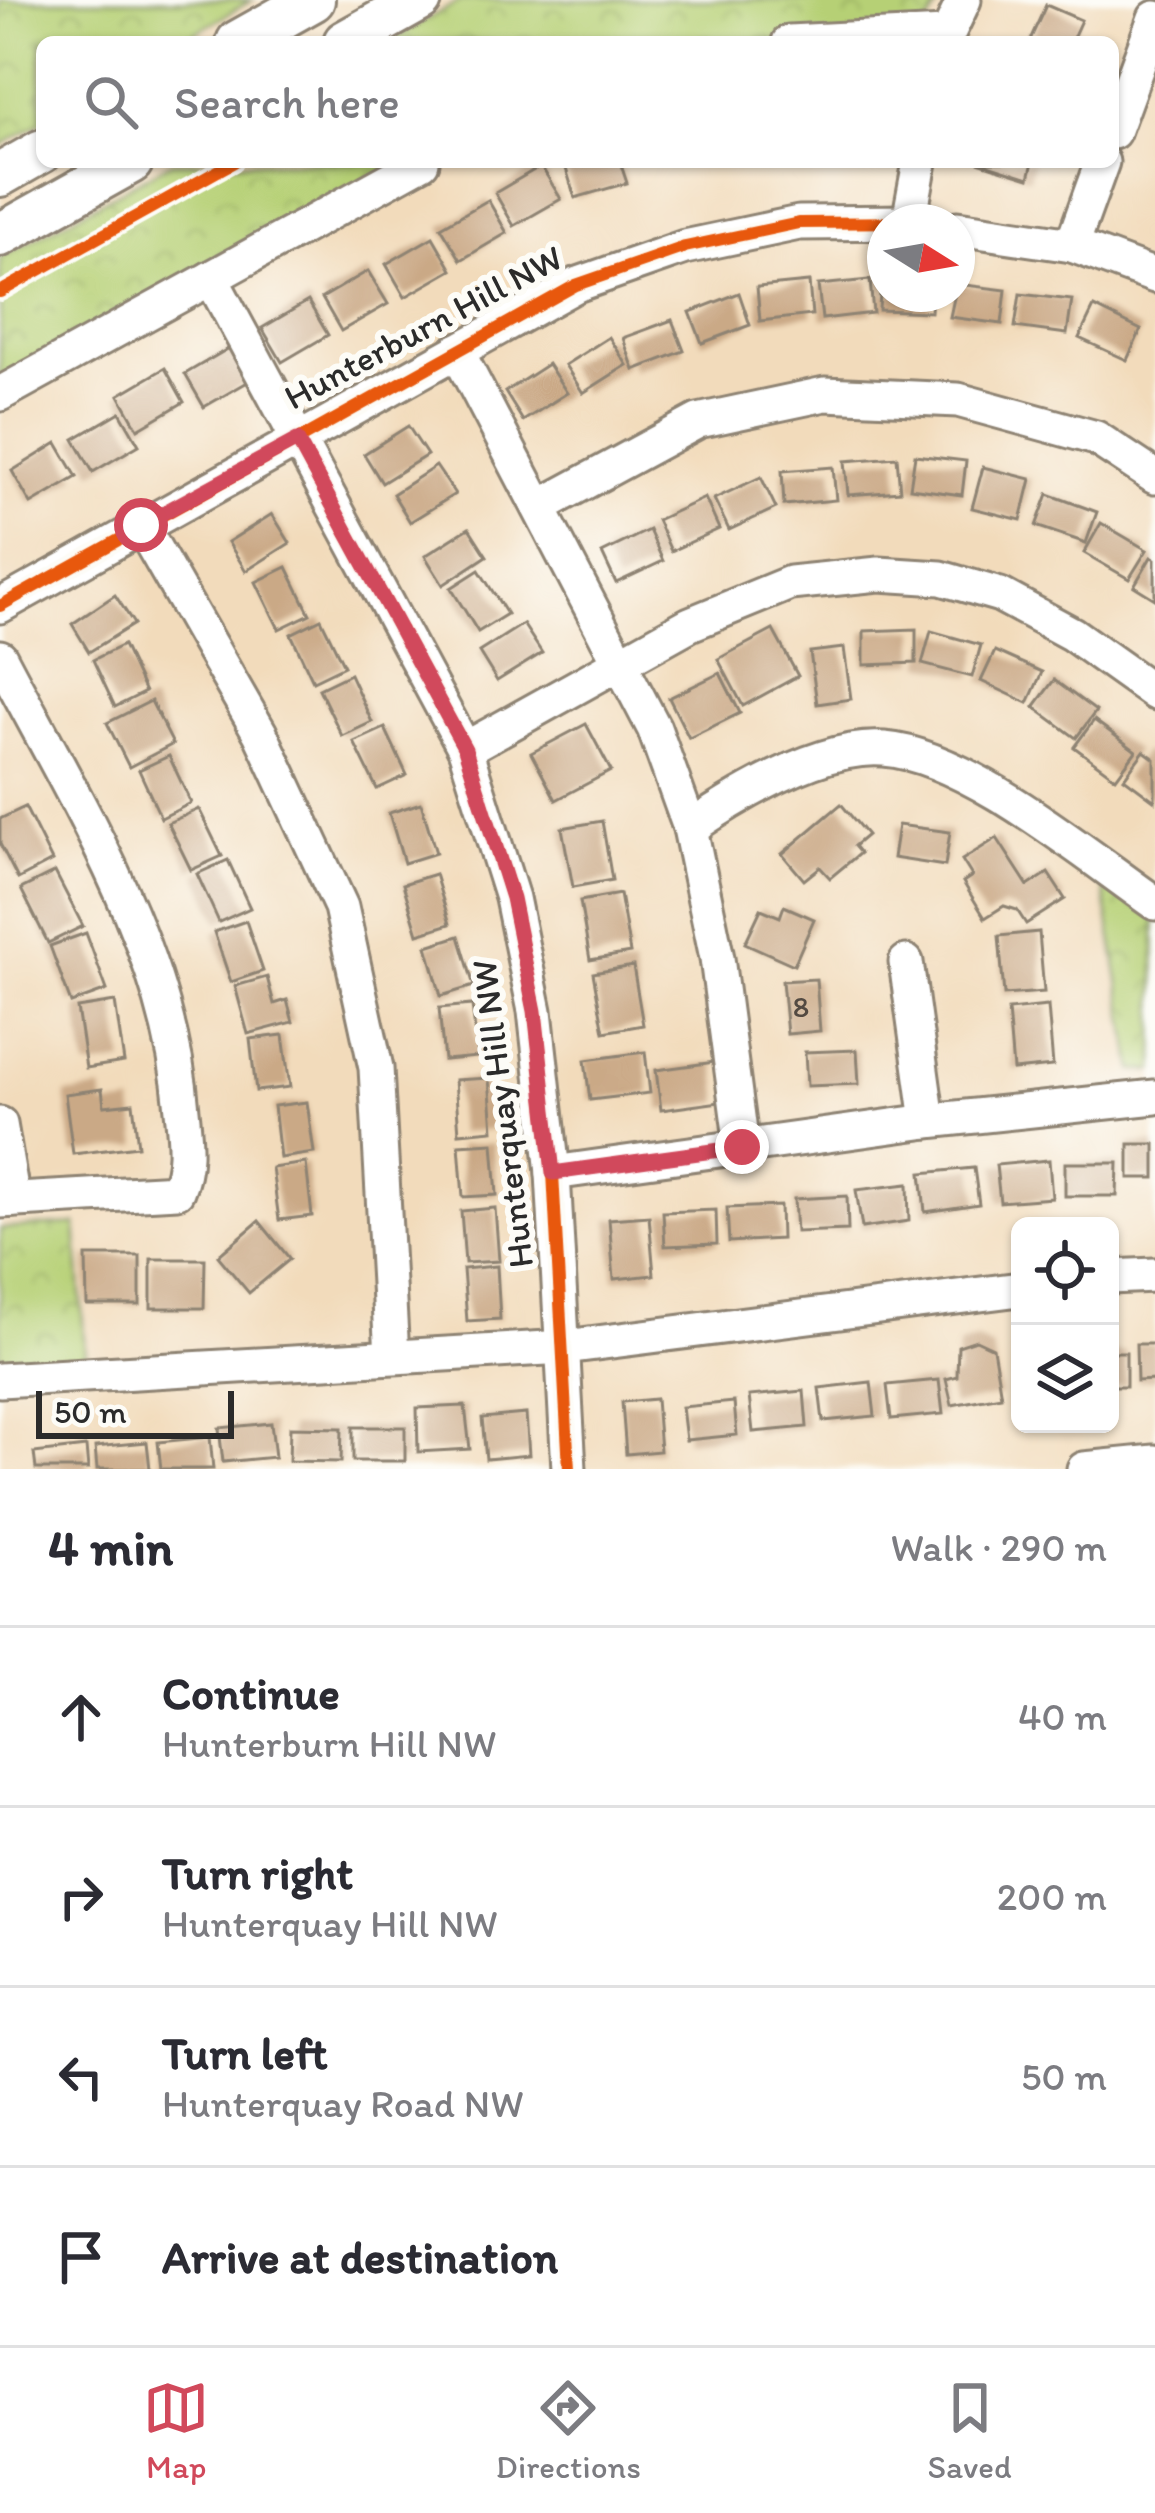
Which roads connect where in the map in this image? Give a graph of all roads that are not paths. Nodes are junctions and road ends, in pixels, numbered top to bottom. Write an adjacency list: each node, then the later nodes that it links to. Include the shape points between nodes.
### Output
1 (313, 0): 5 (main road)
2 (420, 0): 6 (main road)
3 (964, 0): 7 (street)
4 (1155, 18): 8 (street)
5 (249, 36)
6 (356, 36)
7 (946, 36)
8 (1119, 116)
9 (36, 154): 14 (main road)
10 (120, 168): 18 (main road)
11 (411, 168): 21 (street)
12 (919, 168): 15 (street)
13 (1100, 168): 19 (street)
14 (0, 175)
15 (915, 204)
16 (867, 222): 22 (street, Hunterburn Hill NW, via 799,223 686,247 576,286)
17 (975, 231): 19 (street)
18 (0, 235)
19 (1072, 245): 20 (street)
20 (1155, 276)
21 (211, 278): 23 (street); 24 (street, Hunterquay Hill NW)
22 (457, 351): 24 (street, Hunterburn Hill NW); 26 (street)
23 (0, 394)
24 (297, 440): 27 (street, Hunterburn Hill NW); 32 (street, Hunterquay Hill NW)
25 (1155, 477): 26 (street, via 1096,438 958,400 825,394 698,421)
26 (539, 508): 30 (street)
27 (141, 525): 28 (street, Hunterburn Hill NW); 46 (street, via 260,733 341,908 376,1068)
28 (0, 606)
29 (0, 657): 41 (street, via 148,960 179,1069 187,1168 177,1191)
30 (620, 662): 31 (street, via 790,583 879,574 941,578 1000,595); 32 (street); 33 (street)
31 (1155, 693)
32 (465, 749): 40 (street, Hunterquay Hill NW, via 512,898 535,1011)
33 (690, 828): 34 (street, via 778,777 881,748 966,774); 39 (street)
34 (1155, 903)
35 (906, 962): 37 (street)
36 (1155, 1097): 37 (street)
37 (928, 1121): 39 (street)
38 (0, 1124): 41 (street)
39 (742, 1147): 40 (street)
40 (553, 1173): 45 (street, Hunterquay Hill NW)
41 (6, 1201)
42 (1155, 1275): 43 (street)
43 (1119, 1277)
44 (1011, 1289): 45 (street)
45 (565, 1347): 46 (street); 49 (street, Hunterquay Hill NW)
46 (392, 1356): 47 (street)
47 (0, 1379)
48 (1155, 1462): 50 (street)
49 (569, 1469)
50 (1084, 1469)

